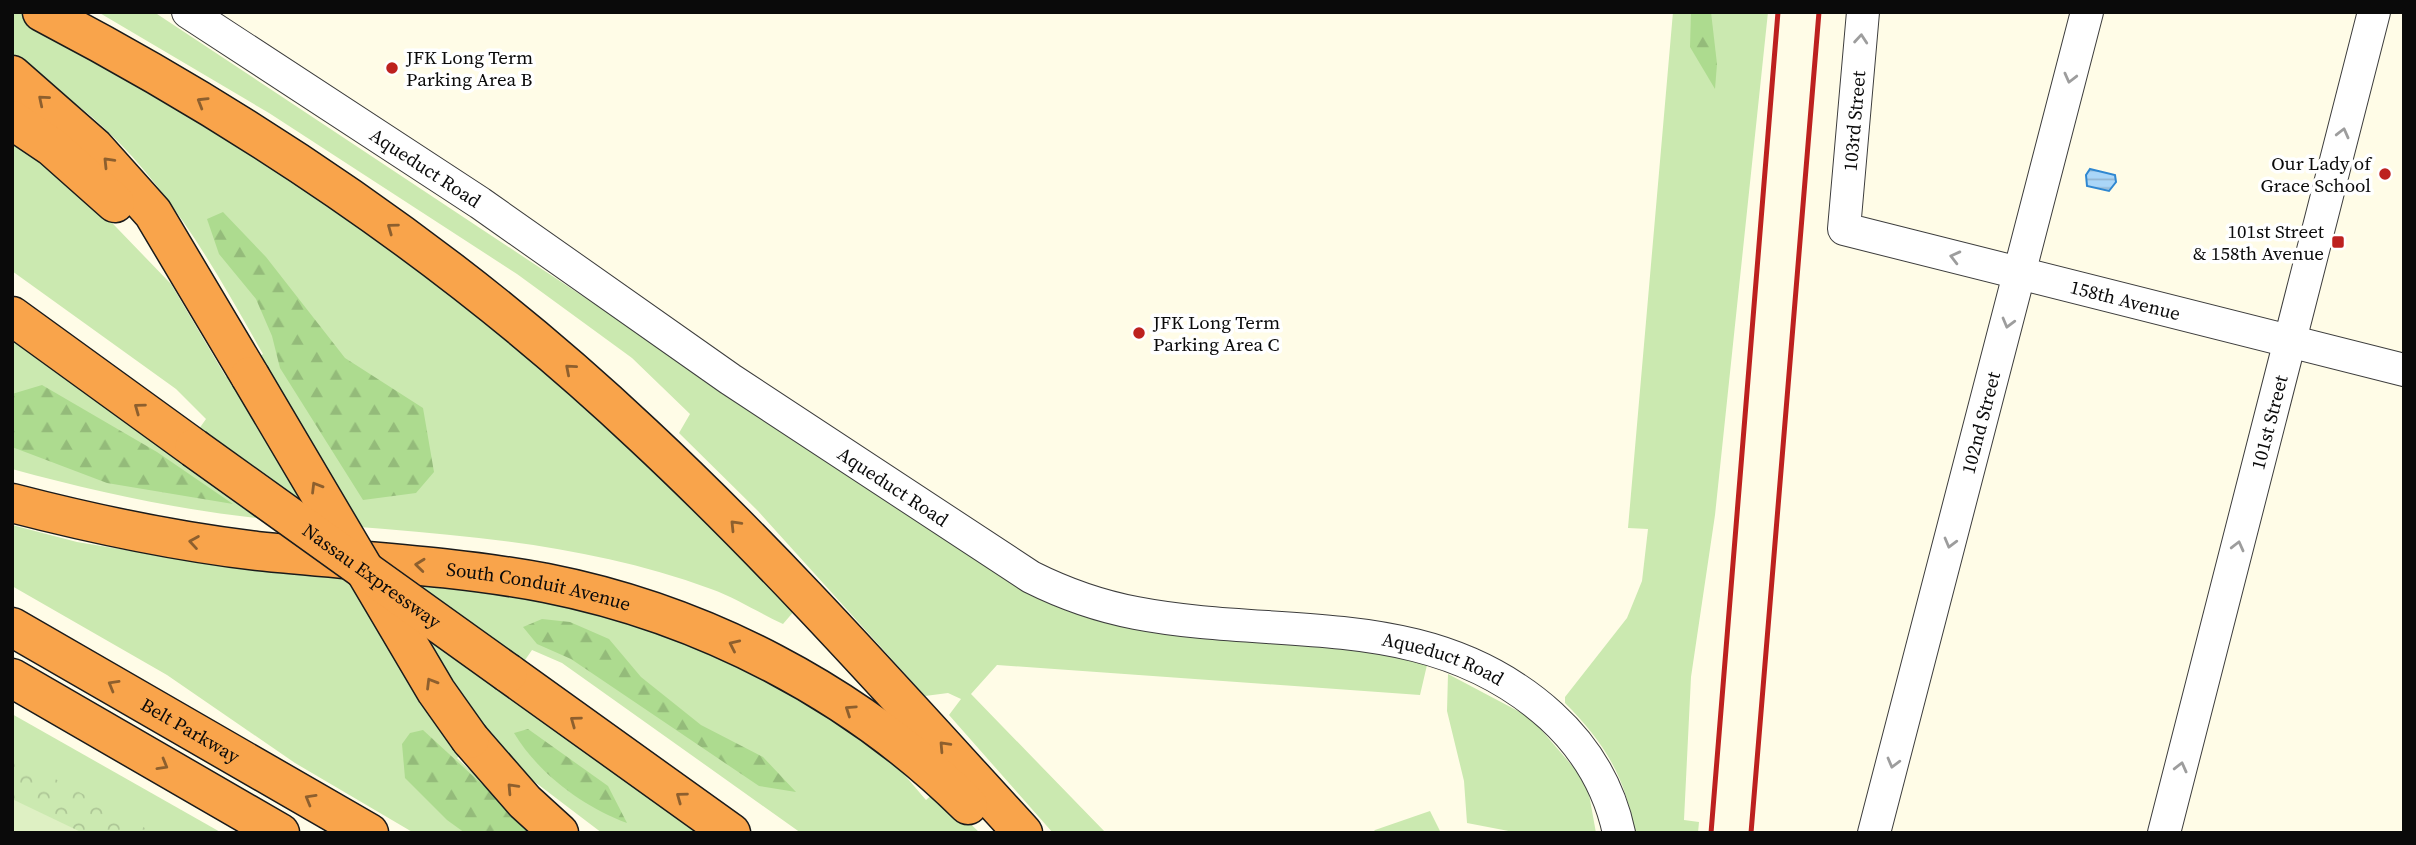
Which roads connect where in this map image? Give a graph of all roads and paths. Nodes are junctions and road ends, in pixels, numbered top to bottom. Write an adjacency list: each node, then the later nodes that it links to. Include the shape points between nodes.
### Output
1 (41, 12): 22 (highway, one-way to 1, via 717,506 537,341 329,183 187,93)
2 (188, 12): 23 (street, Aqueduct Road, via 1031,577 1082,599 1139,614 1365,634 1419,644 1469,661 1503,680 1542,708 1586,755 1604,785)
3 (1863, 12): 8 (street, 103rd Street, one-way to 3)
4 (2087, 12): 9 (street, 102nd Street, one-way to 9)
5 (2374, 12): 12 (street, 101st Street, one-way to 5)
6 (12, 75): 11 (highway, one-way to 6, via 147,206 87,140)
7 (12, 120): 11 (highway, via 80,170 135,223)
8 (1844, 229): 9 (street, 158th Avenue, one-way to 8)
9 (2021, 273): 12 (street, 158th Avenue); 24 (street, 102nd Street, one-way to 24)
10 (12, 316): 20 (highway, Nassau Expressway, one-way to 10, bridge)
11 (214, 319): 19 (highway, one-way to 11, bridge, via 516,793 436,691)
12 (2290, 341): 13 (street, 158th Avenue); 25 (street, 101st Street, one-way to 12)
13 (2404, 370)
14 (14, 503): 21 (highway, South Conduit Avenue, one-way to 14, via 927,768 860,716 756,655 674,620 593,595 505,576 203,544 133,533)
15 (12, 627): 18 (highway, Belt Parkway, one-way to 15)
16 (22, 685): 17 (highway, one-way to 17)
17 (280, 833)
18 (369, 833)
19 (559, 833)
20 (731, 833)
21 (996, 833)
22 (1023, 833)
23 (1619, 833)
24 (1874, 833)
25 (2164, 833)

